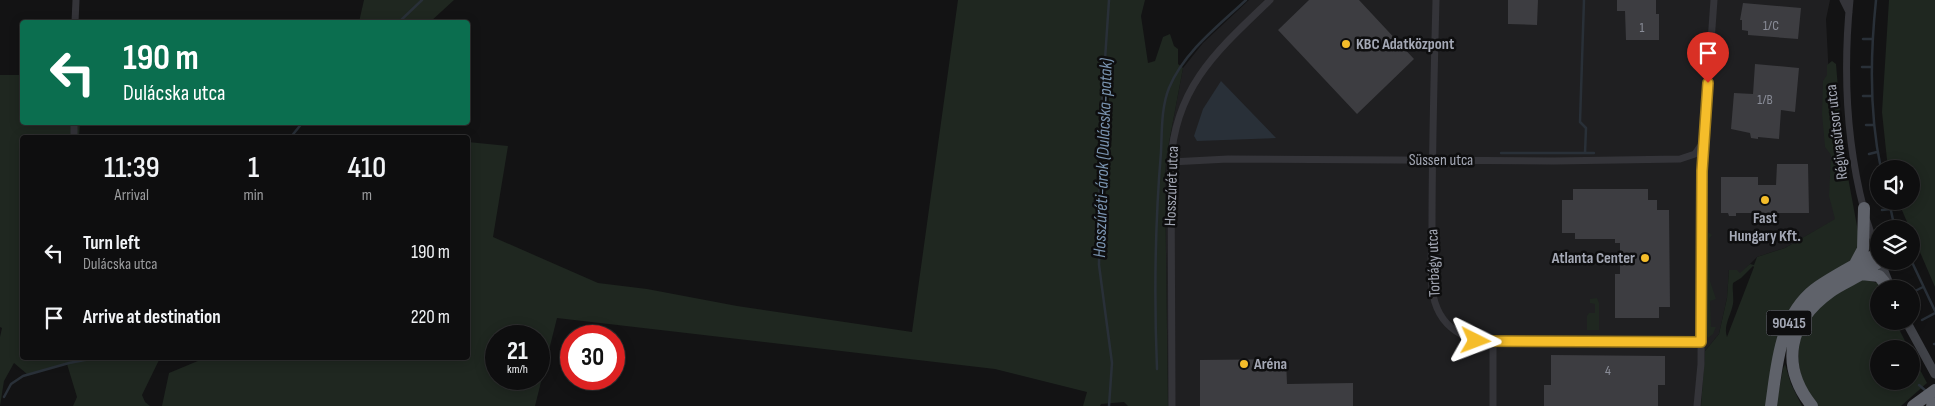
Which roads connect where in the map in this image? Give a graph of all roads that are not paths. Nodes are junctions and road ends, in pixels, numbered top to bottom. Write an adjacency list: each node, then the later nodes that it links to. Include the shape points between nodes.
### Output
1 (76, 0): 8 (street)
2 (1270, 0): 11 (street, Hosszúrét utca, via 1225,43 1195,81 1179,116)
3 (1436, 0): 10 (street, Torbágy utca)
4 (1843, 0): 7 (street)
5 (1850, 0): 7 (street, Régivasútsor utca)
6 (1715, 2): 9 (street)
7 (1849, 12): 12 (street, Régivasútsor utca, via 1845,48 1846,91 1854,162)
8 (75, 20)
9 (1704, 141): 10 (street, Süssen utca, via 1695,154 1680,158); 19 (street)
10 (1432, 160): 11 (street, Süssen utca); 18 (street, Torbágy utca, via 1436,306 1451,329 1476,341)
11 (1171, 162): 23 (street, Hosszúrét utca)
12 (1864, 208): 13 (street, Régivasútsor utca); 15 (highway, via 1863,249)
13 (1870, 229)
14 (1870, 258): 15 (highway, 90415)
15 (1856, 271): 16 (highway, via 1879,276); 26 (highway, 90415, via 1813,290 1792,317 1778,356); 27 (highway, via 1818,301 1797,331 1792,360 1794,372 1798,385)
16 (1883, 280)
17 (1911, 330): 20 (street)
18 (1493, 342): 19 (street, Torbágy utca); 24 (street)
19 (1701, 342): 25 (street)
20 (1935, 374)
21 (1935, 390): 28 (highway)
22 (1935, 403): 29 (highway)
23 (1172, 406)
24 (1494, 406)
25 (1697, 406)
26 (1771, 406)
27 (1812, 406)
28 (1913, 406)
29 (1932, 406)

